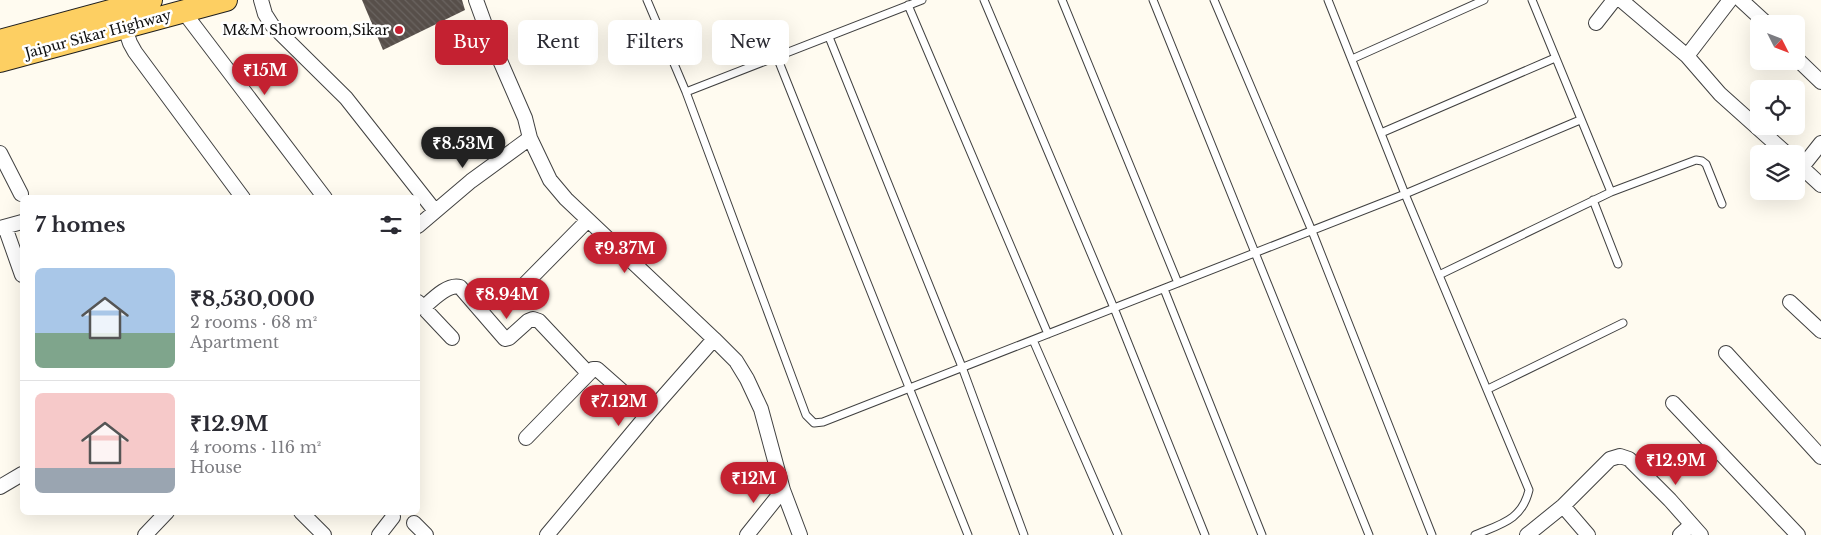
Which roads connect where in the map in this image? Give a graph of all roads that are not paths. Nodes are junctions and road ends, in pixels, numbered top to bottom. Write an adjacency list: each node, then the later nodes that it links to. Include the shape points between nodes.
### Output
1 (151, 0): 21 (main road, Jaipur Sikar Highway)
2 (226, 0): 19 (main road, Jaipur Sikar Highway)
3 (261, 0): 51 (street, via 272,25 346,98)
4 (476, 0): 37 (street, via 525,118)
5 (647, 0): 34 (lane)
6 (922, 0): 18 (lane)
7 (984, 0): 66 (lane)
8 (1062, 0): 61 (lane)
9 (1153, 0): 57 (lane)
10 (1214, 0): 56 (lane)
11 (1328, 0): 28 (lane)
12 (1484, 0): 28 (lane)
13 (1532, 0): 27 (lane)
14 (1614, 0): 22 (street)
15 (1620, 0): 26 (street)
16 (1730, 0): 26 (street)
17 (1741, 0): 20 (street)
18 (908, 5): 23 (lane); 69 (lane)
19 (183, 12): 21 (main road, Jaipur Sikar Highway); 48 (street)
20 (1757, 15)
21 (113, 16): 24 (main road, Jaipur Sikar Highway); 29 (main road, Jaipur Sikar Highway); 47 (street, via 135,52)
22 (1596, 23)
23 (830, 37): 25 (lane); 74 (lane)
24 (0, 41)
25 (789, 52)
26 (1687, 56): 39 (street, via 1720,94)
27 (1555, 58): 35 (lane); 36 (lane)
28 (1352, 59): 36 (lane)
29 (0, 61)
30 (756, 65): 34 (lane)
31 (780, 65): 76 (lane)
32 (1805, 67): 33 (street)
33 (1821, 82)
34 (686, 92): 76 (lane, via 806,415 814,422 823,422)
35 (1580, 120): 44 (lane); 46 (lane)
36 (1381, 133): 46 (lane)
37 (530, 138): 51 (street); 52 (street, via 550,180)
38 (1821, 143): 41 (street)
39 (1777, 145)
40 (0, 153): 45 (street)
41 (1805, 159)
42 (1805, 170): 43 (street)
43 (1821, 185)
44 (1610, 192): 49 (lane); 50 (lane, via 1696,160 1706,164)
45 (21, 194)
46 (1405, 194): 56 (lane); 60 (lane)
47 (241, 195)
48 (323, 195)
49 (1593, 200): 58 (lane); 60 (lane)
50 (1722, 204)
51 (435, 211): 54 (street)
52 (588, 220): 62 (street); 71 (street)
53 (20, 223): 55 (street)
54 (420, 224)
55 (3, 227): 59 (street)
56 (1312, 231): 57 (lane); 104 (lane)
57 (1255, 253): 61 (lane); 103 (lane)
58 (1618, 264)
59 (20, 270)
60 (1439, 275): 77 (lane)
61 (1178, 283): 63 (lane)
62 (523, 286)
63 (1164, 289): 66 (lane); 102 (lane)
64 (1790, 302): 68 (street)
65 (420, 305): 70 (street); 75 (street, via 449,287 460,287 505,339 528,320 538,321)
66 (1114, 308): 69 (lane); 101 (lane)
67 (1623, 323): 77 (lane)
68 (1821, 331)
69 (1048, 334): 72 (lane)
70 (452, 338)
71 (714, 339): 79 (street); 84 (street, via 736,361 761,408)
72 (1032, 340): 74 (lane); 100 (lane)
73 (1726, 353): 81 (street)
74 (962, 367): 76 (lane); 99 (lane)
75 (588, 373): 79 (street, via 596,369); 80 (street)
76 (909, 388): 98 (lane)
77 (1488, 389): 105 (lane, via 1529,490 1525,504 1516,515)
78 (1673, 403): 109 (street)
79 (648, 414): 95 (street)
80 (526, 438)
81 (1821, 457)
82 (20, 475): 83 (street)
83 (0, 488)
84 (783, 490): 96 (street); 97 (street)
85 (1563, 506): 90 (street, via 1610,459 1620,456 1629,459); 106 (street); 107 (street)
86 (164, 515): 91 (street)
87 (304, 515): 92 (street)
88 (393, 517): 93 (street)
89 (414, 524): 94 (street)
90 (1696, 530): 108 (street)
91 (144, 535)
92 (324, 535)
93 (379, 535)
94 (426, 535)
95 (547, 535)
96 (747, 535)
97 (800, 535)
98 (968, 535)
99 (1024, 535)
100 (1118, 535)
101 (1205, 535)
102 (1262, 535)
103 (1369, 535)
104 (1432, 535)
105 (1475, 535)
106 (1527, 535)
107 (1588, 535)
108 (1680, 535)
109 (1798, 535)

